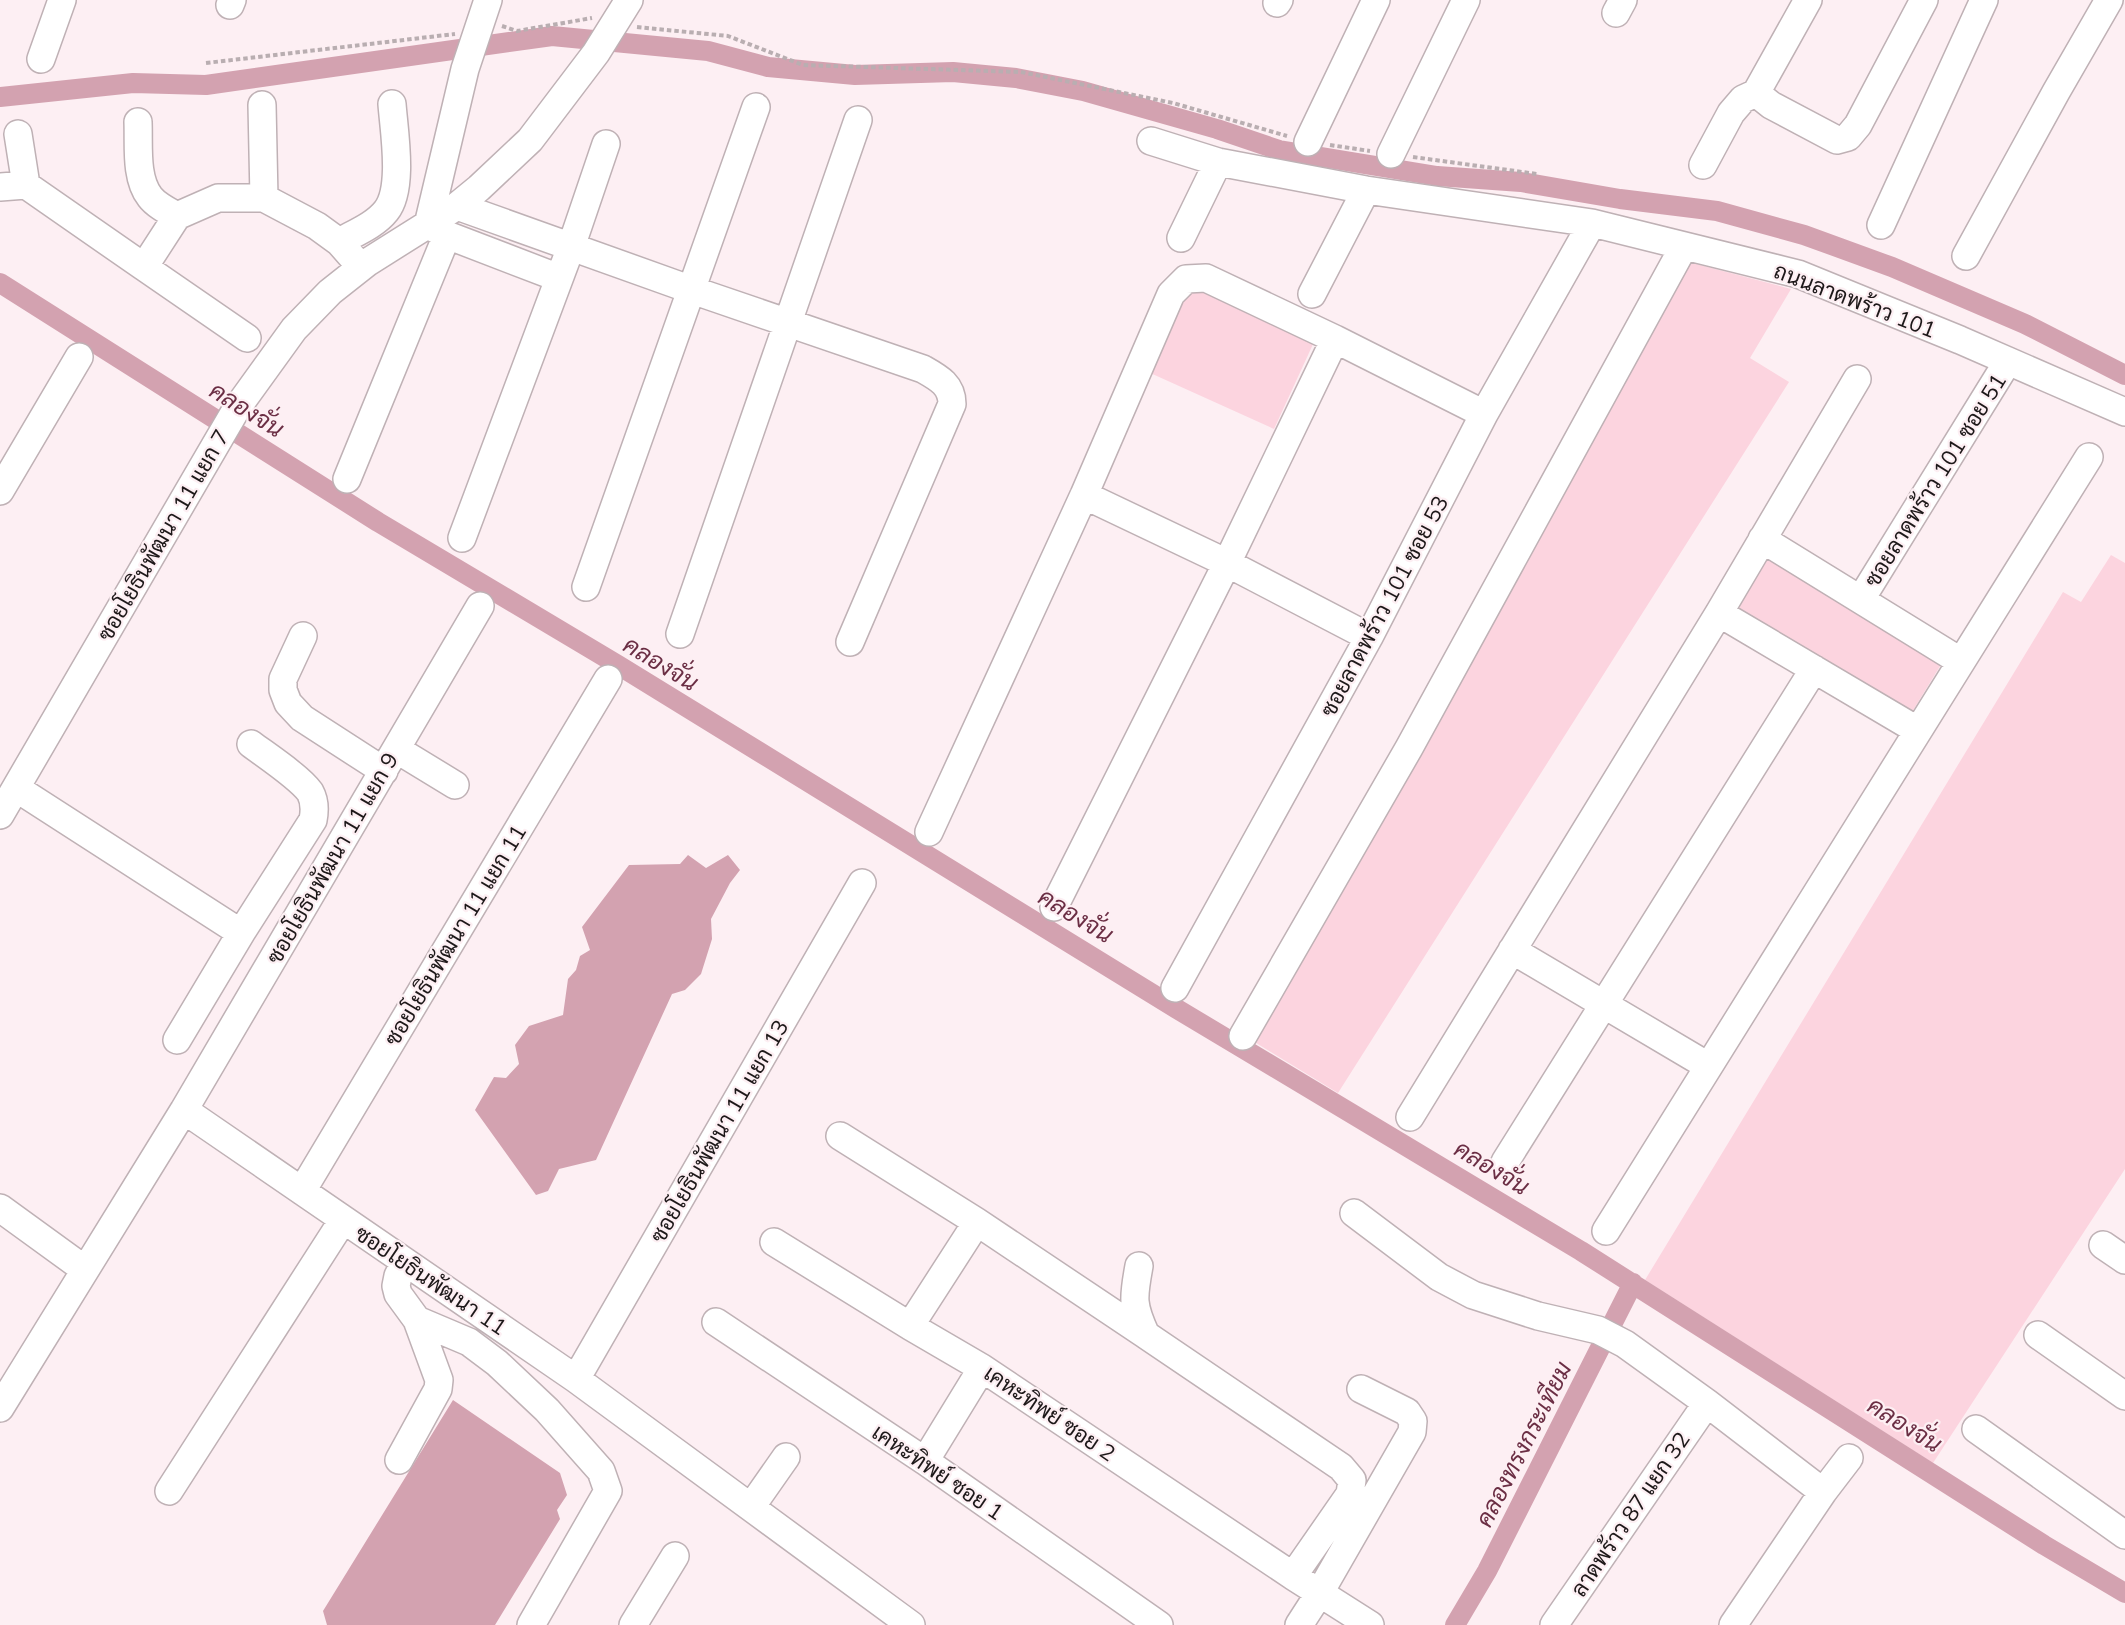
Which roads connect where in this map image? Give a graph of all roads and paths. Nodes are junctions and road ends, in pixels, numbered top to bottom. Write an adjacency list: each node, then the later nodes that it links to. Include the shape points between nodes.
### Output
1 (62, 0): 10 (street)
2 (1376, 0): 20 (street)
3 (1466, 0): 22 (street)
4 (1808, 0): 12 (street)
5 (1924, 0): 12 (street, via 1848,137 1837,140)
6 (1984, 0): 32 (street)
7 (2109, 0): 38 (street)
8 (622, 11): 9 (path, via 517,31); 20 (path, via 639,28 728,36 804,65 1021,72 1173,103); 29 (street, ซอยโยธินพัฒนา 11 แยก 7, via 596,53 530,140)
9 (482, 15): 11 (path, via 460,33); 33 (street, via 465,69)
10 (40, 59)
11 (206, 63)
12 (1756, 93): 24 (street, via 1743,99 1731,113)
13 (392, 104): 35 (street, via 397,184 392,199 387,210 373,222)
14 (262, 105): 28 (street)
15 (756, 106): 42 (street)
16 (858, 120): 44 (street)
17 (138, 122): 30 (street, via 144,188 151,199)
18 (18, 134): 26 (street)
19 (1151, 141): 23 (street, ถนนลาดพร้าว 101)
20 (1308, 142): 22 (path)
21 (606, 144): 37 (street)
22 (1391, 154): 25 (path)
23 (1218, 162): 27 (street, ถนนลาดพร้าว 101); 34 (street)
24 (1703, 165)
25 (1537, 174)
26 (13, 186): 39 (street)
27 (1366, 190): 31 (street, ถนนลาดพร้าว 101); 43 (street)
28 (264, 198): 30 (street, via 218,198); 35 (street)
29 (457, 206): 33 (street, ซอยโยธินพัฒนา 11 แยก 7); 37 (street)
30 (177, 216): 39 (street)
31 (1592, 223): 36 (street, ถนนลาดพร้าว 101); 51 (street, ซอยลาดพร้าว 101 ซอย 53)
32 (1881, 225)
33 (437, 230): 40 (street, ซอยโยธินพัฒนา 11 แยก 7); 41 (street); 53 (street)
34 (1181, 238)
35 (339, 242): 40 (street)
36 (1684, 246): 48 (street, ถนนลาดพร้าว 101, via 1798,274); 83 (street, via 1409,748)
37 (571, 247): 41 (street); 42 (street)
38 (1966, 256)
39 (144, 267): 45 (street)
40 (361, 267): 74 (street, ซอยโยธินพัฒนา 11 แยก 7, via 294,329 237,408)
41 (559, 278): 56 (street)
42 (692, 290): 44 (street); 59 (street)
43 (1312, 294)
44 (788, 322): 63 (street); 66 (street, via 923,369 937,376 952,394 952,404)
45 (247, 338)
46 (1335, 339): 51 (street); 55 (street, via 1206,278 1186,279 1171,294); 58 (street)
47 (79, 357): 54 (street)
48 (2008, 361): 50 (street, ถนนลาดพร้าว 101); 60 (street, ซอยลาดพร้าว 101 ซอย 51)
49 (1857, 379): 57 (street)
50 (2125, 412)
51 (1484, 414): 65 (street, ซอยลาดพร้าว 101 ซอย 53)
52 (2089, 457): 67 (street)
53 (347, 479)
54 (0, 491)
55 (1084, 495): 58 (street); 76 (street)
56 (462, 538)
57 (1762, 539): 60 (street); 62 (street)
58 (1227, 563): 65 (street); 78 (street)
59 (586, 587)
60 (1861, 599): 67 (street)
61 (480, 606): 72 (street, ซอยโยธินพัฒนา 11 แยก 9)
62 (1719, 613): 68 (street); 80 (street)
63 (680, 634)
64 (303, 636): 72 (street, via 283,680 288,703 303,718)
65 (1369, 637): 81 (street, ซอยลาดพร้าว 101 ซอย 53)
66 (850, 642)
67 (1960, 661): 70 (street)
68 (1814, 669): 70 (street); 82 (street)
69 (608, 679): 90 (street, ซอยโยธินพัฒนา 11 แยก 11)
70 (1917, 730): 85 (street)
71 (251, 744): 79 (street, via 299,781 310,793 315,807 313,820)
72 (390, 760): 73 (street); 86 (street, ซอยโยธินพัฒนา 11 แยก 9)
73 (455, 785)
74 (16, 788): 75 (street, ซอยโยธินพัฒนา 11 แยก 7); 79 (street)
75 (0, 815)
76 (929, 832)
77 (862, 883): 106 (street, ซอยโยธินพัฒนา 11 แยก 13)
78 (1054, 908)
79 (241, 933): 84 (street)
80 (1512, 950): 82 (street); 87 (street)
81 (1174, 988)
82 (1604, 1004): 85 (street); 89 (street)
83 (1243, 1036)
84 (177, 1040)
85 (1708, 1066): 95 (street)
86 (184, 1110): 90 (street, ซอยโยธินพัฒนา 11); 99 (street)
87 (1410, 1117)
88 (840, 1136): 94 (street)
89 (1505, 1162)
90 (302, 1191): 93 (street, ซอยโยธินพัฒนา 11)
91 (0, 1208): 99 (street)
92 (1354, 1213): 109 (street, via 1439,1277 1473,1295 1605,1333)
93 (344, 1220): 97 (street, ซอยโยธินพัฒนา 11); 116 (street)
94 (977, 1222): 102 (street); 103 (street)
95 (1606, 1232)
96 (774, 1242): 102 (street, เคหะทิพย์ ซอย 2)
97 (405, 1262): 100 (street, via 396,1286); 106 (street, ซอยโยธินพัฒนา 11)
98 (1139, 1266): 103 (street, via 1133,1300)
99 (84, 1269): 110 (street)
100 (417, 1320): 114 (street, via 439,1380 438,1389); 123 (street, via 469,1342 497,1363 547,1410 601,1471 608,1491)
101 (716, 1322): 115 (street, เคหะทิพย์ ซอย 1)
102 (910, 1326): 105 (street, เคหะทิพย์ ซอย 2)
103 (1146, 1335): 121 (street, via 1341,1467 1352,1480 1350,1494)
104 (2038, 1335): 108 (street)
105 (982, 1368): 115 (street); 121 (street, เคหะทิพย์ ซอย 2)
106 (576, 1379): 118 (street, ซอยโยธินพัฒนา 11)
107 (1361, 1389): 122 (street, via 1407,1412 1413,1420 1412,1432)
108 (2125, 1396)
109 (1707, 1402): 117 (street); 129 (street, ลาดพร้าว 87 แยก 32)
110 (0, 1408)
111 (1976, 1429): 119 (street)
112 (786, 1457): 118 (street)
113 (1849, 1458): 117 (street)
114 (399, 1460)
115 (925, 1461): 126 (street, เคหะทิพย์ ซอย 1)
116 (169, 1491)
117 (1823, 1492): 130 (street)
118 (751, 1507): 125 (street, ซอยโยธินพัฒนา 11)
119 (2120, 1522)
120 (675, 1556): 124 (street)
121 (1293, 1576): 122 (street, เคหะทิพย์ ซอย 2)
122 (1319, 1594): 127 (street); 128 (street, เคหะทิพย์ ซอย 2)
123 (531, 1625)
124 (633, 1625)
125 (911, 1625)
126 (1159, 1625)
127 (1299, 1625)
128 (1370, 1625)
129 (1554, 1625)
130 (1733, 1625)

